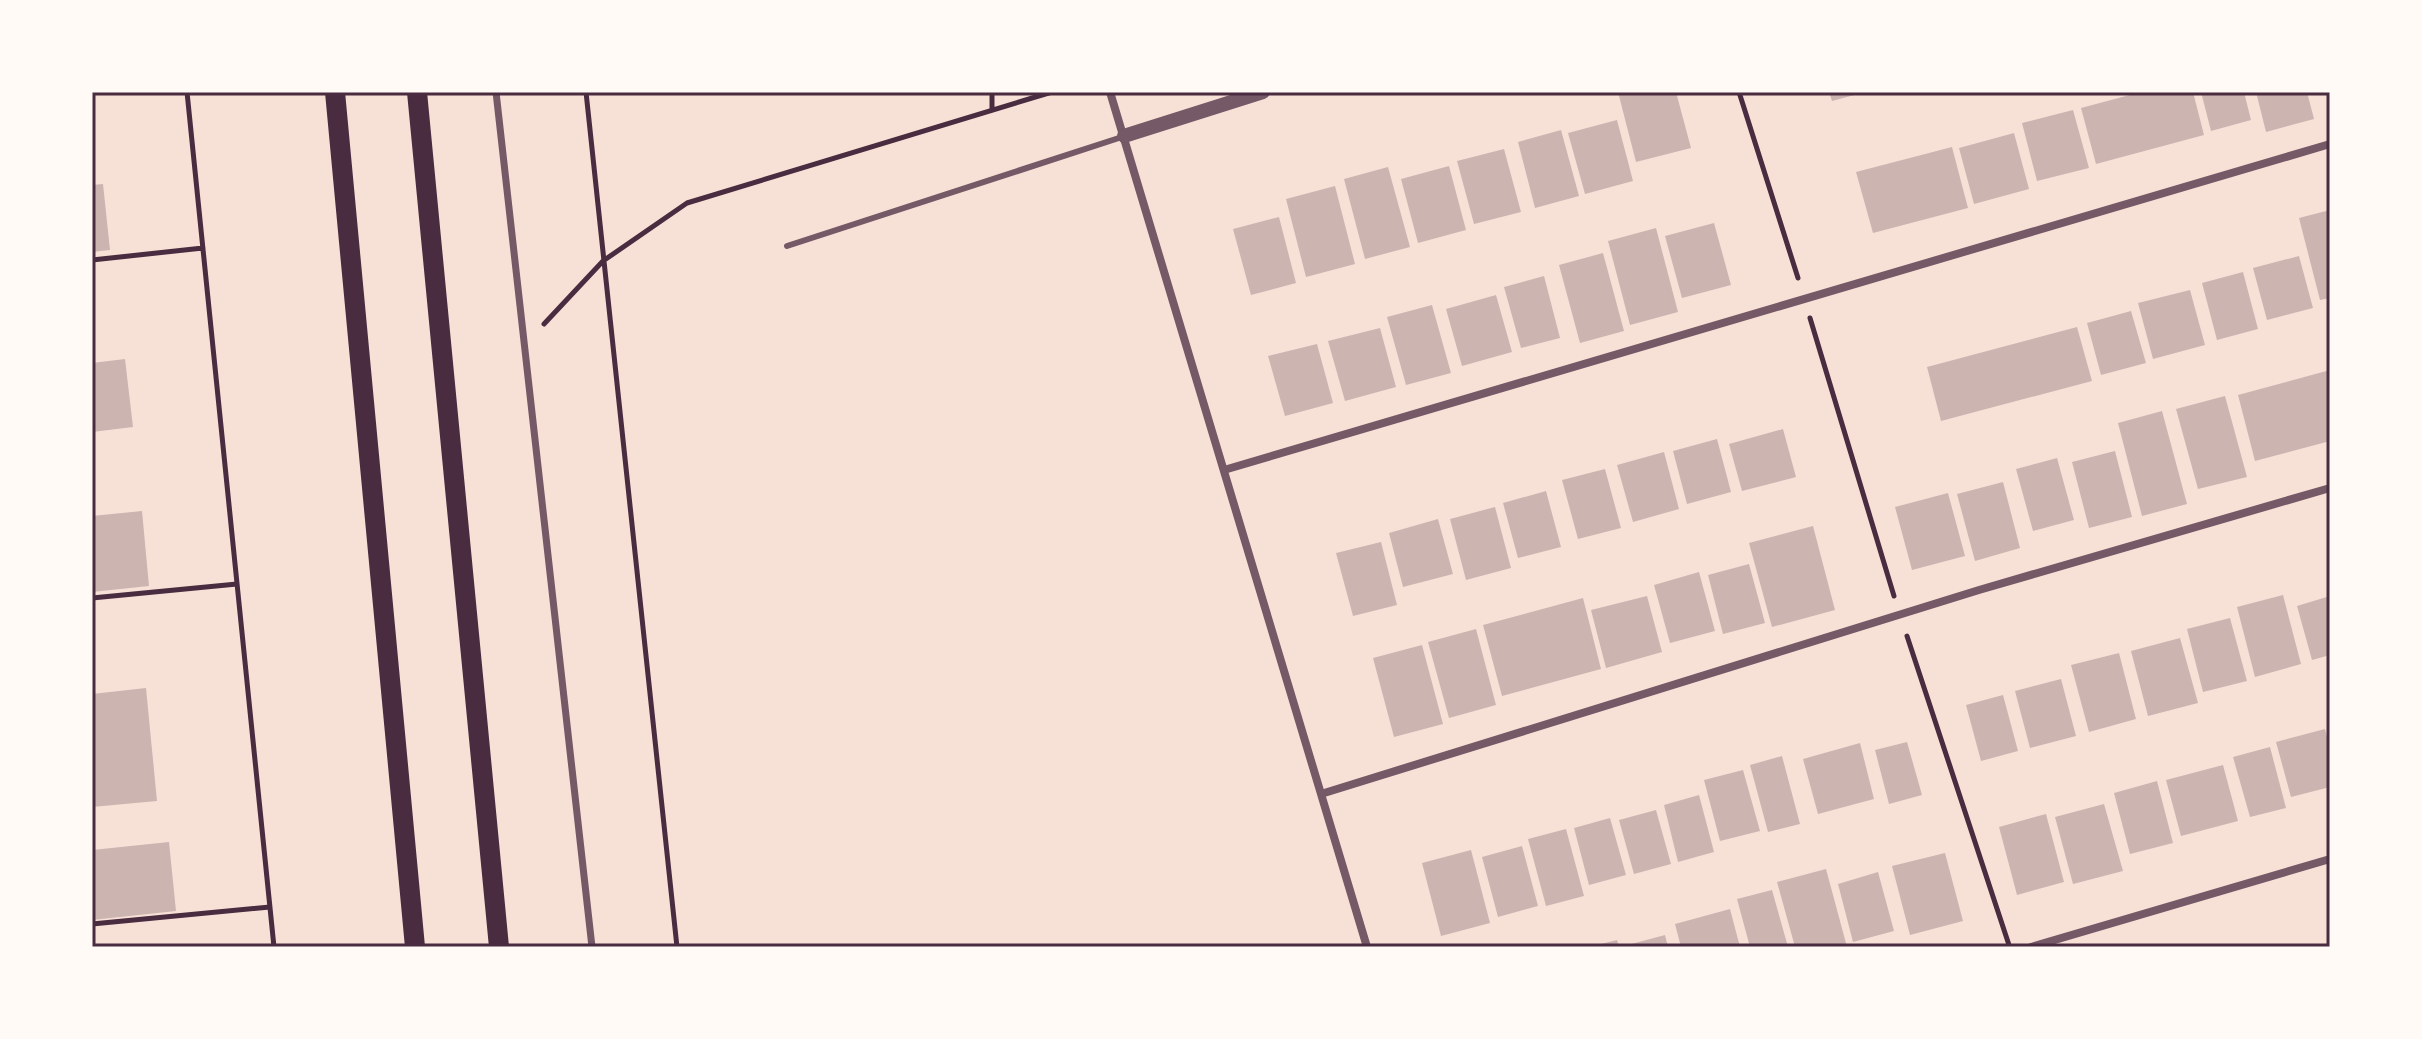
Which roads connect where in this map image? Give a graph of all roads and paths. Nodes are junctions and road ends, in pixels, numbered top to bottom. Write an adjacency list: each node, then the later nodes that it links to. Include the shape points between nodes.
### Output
1 (187, 92): 15 (path)
2 (335, 92): 30 (main road)
3 (417, 92): 31 (main road)
4 (496, 92): 19 (street)
5 (586, 92): 17 (path)
6 (992, 92): 11 (path)
7 (1052, 92): 11 (path)
8 (1110, 92): 12 (street)
9 (1263, 92): 12 (street)
10 (1739, 92): 18 (path)
11 (992, 110): 17 (path, via 687,203)
12 (1124, 136): 14 (lane); 20 (street)
13 (2330, 144): 18 (street)
14 (787, 246)
15 (203, 248): 16 (path); 22 (path)
16 (92, 260)
17 (603, 261): 19 (path); 33 (path)
18 (1805, 301): 20 (street); 24 (path)
19 (524, 346): 32 (street)
20 (1224, 470): 25 (street)
21 (2330, 488): 24 (street)
22 (237, 584): 23 (path); 27 (path)
23 (92, 598)
24 (1899, 614): 25 (street); 35 (path)
25 (1321, 794): 34 (street)
26 (2330, 859): 36 (street)
27 (270, 907): 28 (path); 29 (path)
28 (92, 924)
29 (274, 947)
30 (415, 947)
31 (499, 947)
32 (592, 947)
33 (677, 947)
34 (1367, 947)
35 (2009, 947)
36 (2031, 947)

